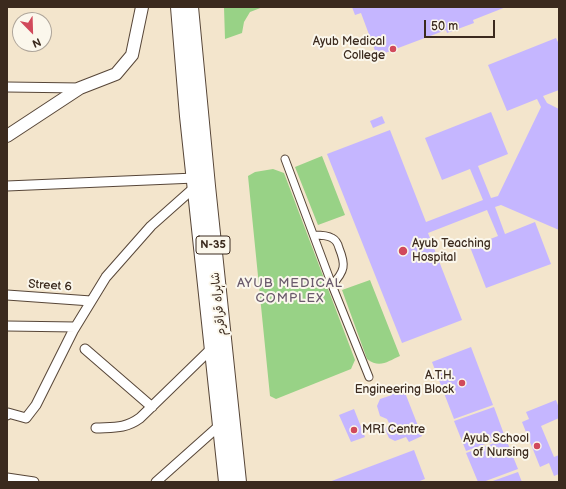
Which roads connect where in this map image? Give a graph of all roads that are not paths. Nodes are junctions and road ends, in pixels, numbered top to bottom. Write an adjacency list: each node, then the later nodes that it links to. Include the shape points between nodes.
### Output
1 (142, 7): 5 (street, via 132,55 116,74)
2 (179, 7): 8 (highway, شاہراہ قراقرم / N-35)
3 (190, 7): 27 (highway, شاہراہ قراقرم / N-35)
4 (7, 87): 5 (street)
5 (80, 88): 6 (street)
6 (7, 136)
7 (285, 159): 10 (street)
8 (195, 182): 9 (street); 13 (street, via 151,226 106,277); 16 (highway, شاہراہ قراقرم / N-35)
9 (7, 186)
10 (314, 235): 11 (street); 11 (street, via 333,239 344,261 344,268)
11 (332, 285): 18 (street)
12 (7, 296): 13 (street, Street 6)
13 (91, 301): 15 (street)
14 (7, 326): 15 (street)
15 (75, 327): 20 (street, via 36,405 26,418 8,413)
16 (212, 348): 19 (street); 21 (highway, شاہراہ قراقرم / N-35)
17 (85, 349): 19 (street)
18 (369, 377)
19 (152, 407): 22 (street, via 126,426)
20 (7, 416)
21 (220, 425): 25 (street); 26 (highway, شاہراہ قراقرم / N-35)
22 (96, 428)
23 (7, 478): 24 (street)
24 (34, 482)
25 (156, 482)
26 (227, 482)
27 (238, 482)

